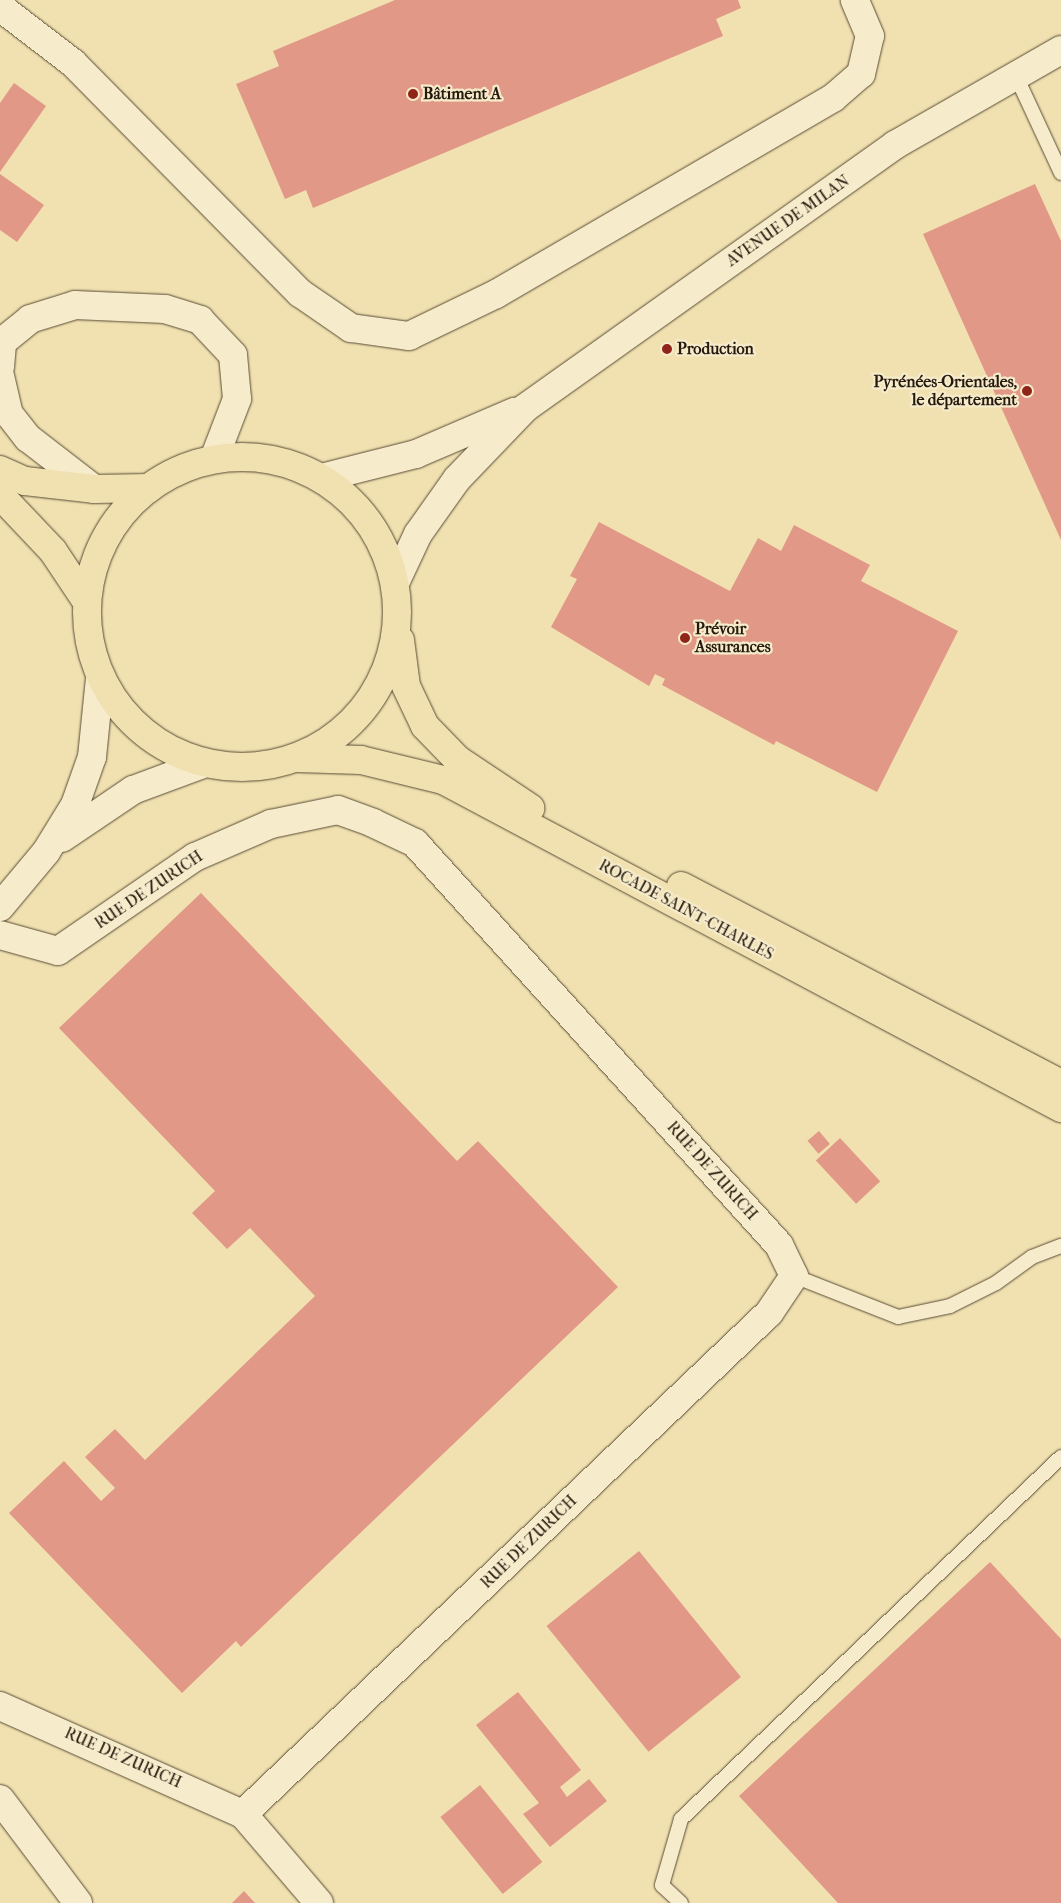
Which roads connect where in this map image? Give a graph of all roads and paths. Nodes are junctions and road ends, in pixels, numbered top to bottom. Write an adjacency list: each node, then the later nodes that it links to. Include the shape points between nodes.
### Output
1 (855, 0): 2 (street, via 870,36 861,74 833,98 496,294 409,336 351,328 300,293 73,63)
2 (0, 7)
3 (1061, 50): 4 (street, AVENUE DE MILAN)
4 (1016, 76): 5 (lane); 8 (street, AVENUE DE MILAN, via 895,144)
5 (1061, 173)
6 (1, 349): 9 (street, via 30,319 75,305 165,310 200,320 233,355 237,399)
7 (0, 376): 12 (street, via 9,414 28,438)
8 (525, 408): 11 (street, AVENUE DE MILAN, via 416,454); 15 (street, AVENUE DE MILAN, via 457,479 418,534)
9 (214, 459): 11 (main road, via 278,461); 13 (main road, via 180,470)
10 (0, 470): 12 (main road, via 25,481)
11 (321, 478): 15 (main road, via 356,505 381,542)
12 (94, 488): 13 (main road)
13 (150, 488): 16 (main road, via 118,519 100,550)
14 (0, 495): 16 (main road, via 53,550)
15 (395, 583): 17 (main road)
16 (87, 602): 18 (main road, via 89,641)
17 (398, 622): 19 (main road, via 389,666 367,705 336,736); 24 (main road, ROCADE SAINT-CHARLES, via 406,686 425,726 458,760 518,802)
18 (100, 678): 20 (main road, via 132,722 160,746); 21 (street, via 92,757 75,805)
19 (297, 758): 20 (main road, via 250,768); 25 (main road, ROCADE SAINT-CHARLES, via 361,760 442,780)
20 (203, 764): 21 (street, via 133,790 91,816)
21 (46, 852): 22 (street)
22 (0, 907)
23 (0, 935): 27 (street, RUE DE ZURICH, via 58,951 195,857 272,824 338,810 373,823 414,843 778,1245)
24 (1061, 1084)
25 (1061, 1108)
26 (1061, 1246): 27 (lane, via 1032,1257 996,1283 950,1306 898,1317)
27 (794, 1276): 31 (street, RUE DE ZURICH, via 769,1313)
28 (1061, 1458): 34 (lane, via 681,1819 662,1884)
29 (0, 1706): 31 (street, RUE DE ZURICH)
30 (0, 1799): 32 (street)
31 (243, 1814): 33 (street, RUE DE ZURICH)
32 (78, 1903)
33 (319, 1903)
34 (681, 1903)

